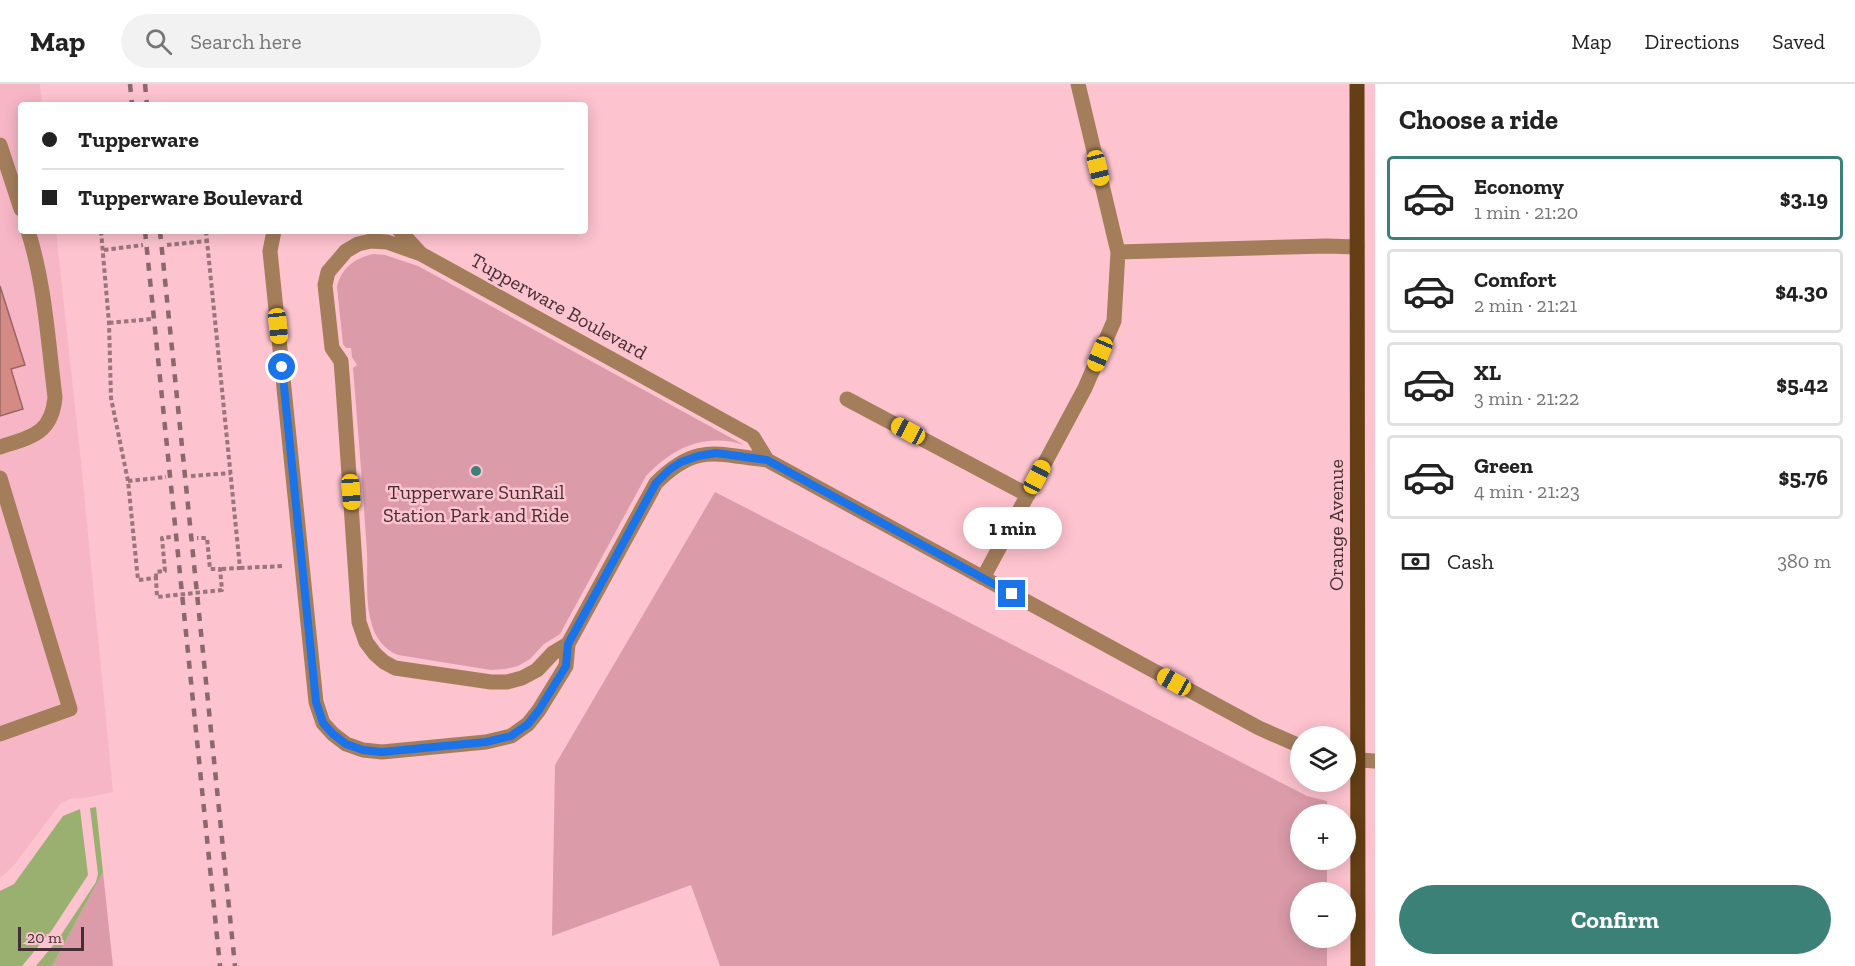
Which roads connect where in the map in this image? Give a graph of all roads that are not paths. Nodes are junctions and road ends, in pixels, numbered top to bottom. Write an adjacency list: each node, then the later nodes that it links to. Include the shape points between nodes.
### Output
1 (1078, 84): 9 (street)
2 (1357, 84): 8 (main road, Orange Avenue)
3 (0, 145): 4 (street)
4 (18, 200)
5 (29, 234): 12 (street, via 40,280 54,411 39,432)
6 (273, 234): 17 (street, via 272,271 316,702 323,723 346,744 382,752 511,736 528,724 552,691 566,666)
7 (403, 234): 10 (street)
8 (1357, 247): 9 (street); 18 (main road, Orange Avenue)
9 (1118, 252): 15 (street, via 1114,321 1085,388)
10 (421, 254): 13 (street, Tupperware Boulevard, via 753,437); 17 (street, Tupperware Boulevard, via 387,242 358,244 338,259 328,272 325,285 332,348 340,361 358,622 366,642 379,658 395,668 491,682 522,678)
11 (847, 399): 15 (street)
12 (0, 447)
13 (767, 460): 16 (street, Tupperware Boulevard); 17 (street, Tupperware Boulevard, via 716,453 681,462 669,470 656,483)
14 (0, 478): 19 (street, via 70,709)
15 (1028, 495): 16 (street)
16 (983, 578): 20 (street, Tupperware Boulevard)
17 (568, 644)
18 (1351, 726)
19 (0, 734)
20 (1290, 742)
21 (1356, 760): 22 (street)
22 (1375, 761)
23 (1352, 792): 24 (main road, Orange Avenue)
24 (1358, 966)

